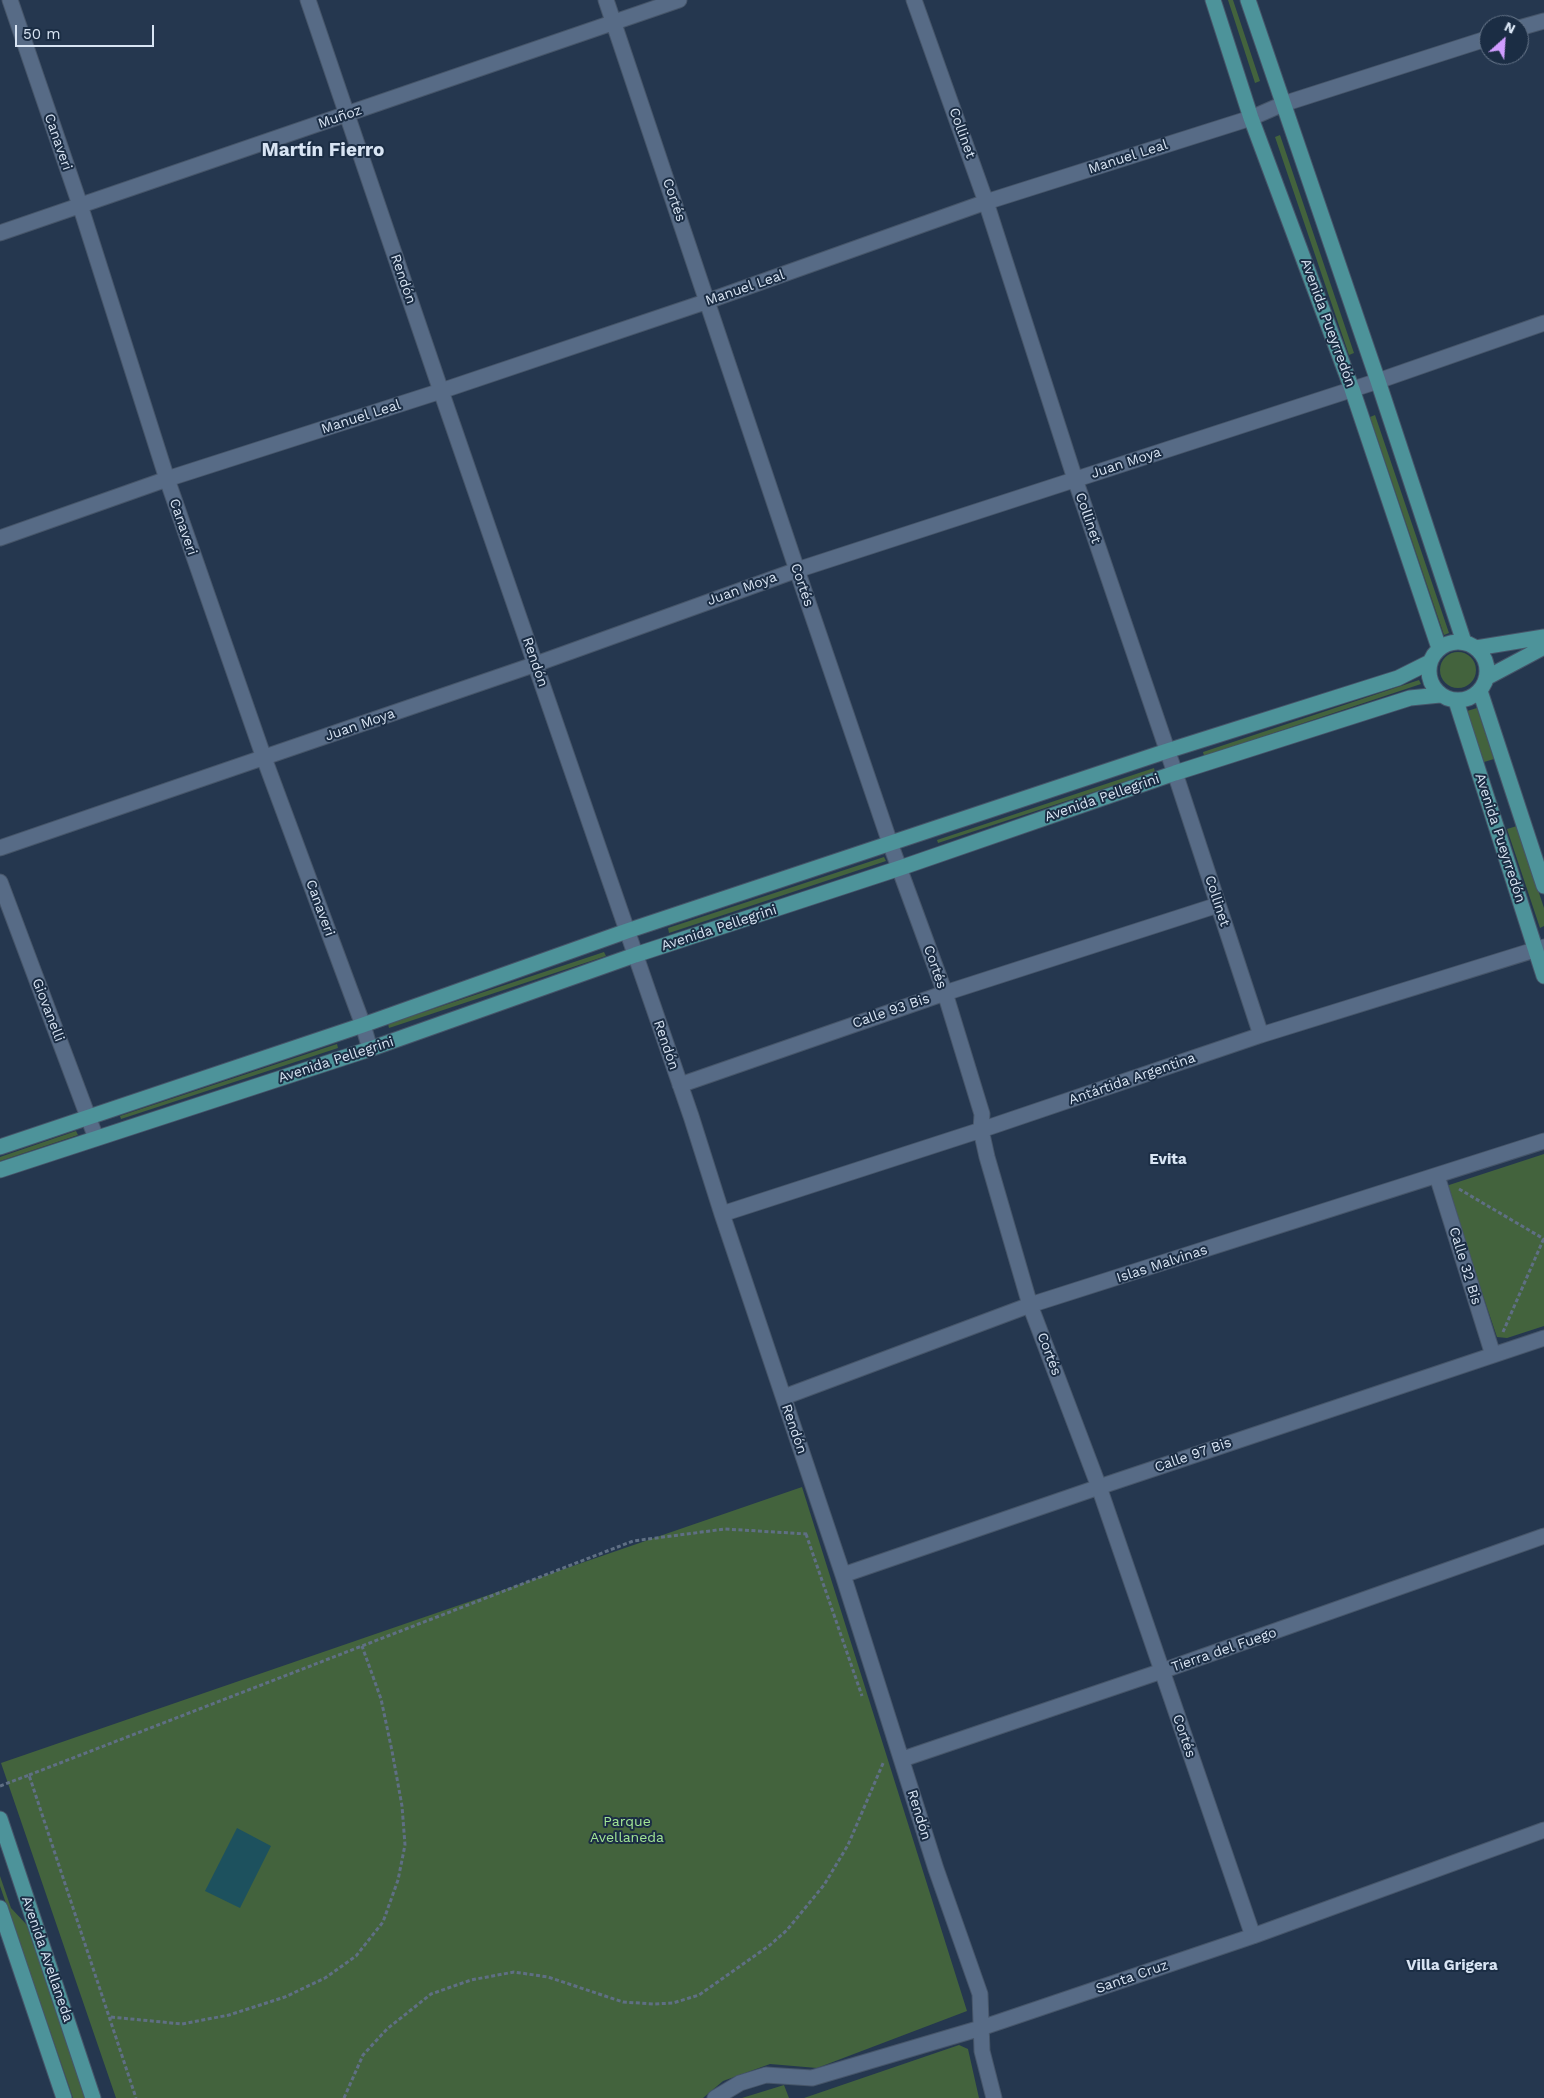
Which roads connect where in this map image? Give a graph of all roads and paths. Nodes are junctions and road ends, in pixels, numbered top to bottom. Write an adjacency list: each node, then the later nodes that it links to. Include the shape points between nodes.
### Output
1 (10, 0): 16 (street, Canaveri)
2 (308, 0): 13 (street, Rendón)
3 (606, 0): 9 (street, Cortés)
4 (679, 0): 9 (street, Muñoz)
5 (914, 0): 15 (street, Collinet)
6 (1213, 0): 14 (main road, Avenida Pueyrredón)
7 (1248, 0): 12 (main road, Avenida Pueyrredón)
8 (1544, 20): 10 (street)
9 (614, 23): 13 (street, Muñoz); 18 (street, Cortés)
10 (1529, 25)
11 (1479, 41): 12 (street, Manuel Leal)
12 (1282, 104): 14 (street, Manuel Leal); 20 (main road, Avenida Pueyrredón)
13 (348, 115): 16 (street, Muñoz); 22 (street, Rendón)
14 (1251, 118): 15 (street, Manuel Leal); 21 (main road, Avenida Pueyrredón)
15 (986, 202): 18 (street, Manuel Leal); 24 (street, Collinet)
16 (80, 206): 17 (street, Muñoz); 23 (street, Canaveri)
17 (0, 233)
18 (708, 301): 22 (street, Manuel Leal); 26 (street, Cortés)
19 (1544, 323): 20 (street, Juan Moya)
20 (1378, 381): 21 (street, Juan Moya); 28 (main road, Avenida Pueyrredón)
21 (1352, 389): 24 (street, Juan Moya); 30 (main road, Avenida Pueyrredón)
22 (441, 391): 23 (street, Manuel Leal); 32 (street, Rendón)
23 (167, 479): 25 (street, Manuel Leal); 37 (street, Canaveri)
24 (1074, 479): 26 (street, Juan Moya); 36 (street, Collinet)
25 (0, 538)
26 (796, 570): 32 (street, Juan Moya); 41 (street, Cortés)
27 (1544, 636): 28 (main road)
28 (1470, 645): 30 (main road, via 1454,642); 33 (main road, via 1485,660 1487,670)
29 (1544, 647): 33 (main road)
30 (1439, 648): 31 (main road)
31 (1430, 662): 34 (main road, via 1429,677); 36 (main road, Avenida Pellegrini, via 1398,678)
32 (536, 664): 37 (street, Juan Moya); 47 (street, Rendón)
33 (1483, 684): 35 (main road, via 1466,699); 39 (main road, Avenida Pueyrredón)
34 (1440, 695): 35 (main road); 38 (main road, Avenida Pellegrini, via 1410,698)
35 (1456, 700): 40 (main road, Avenida Pueyrredón)
36 (1167, 751): 38 (street, Collinet); 41 (main road, Avenida Pellegrini)
37 (264, 758): 42 (street, Juan Moya); 52 (street, Canaveri)
38 (1175, 772): 43 (main road, Avenida Pellegrini); 46 (street, Collinet)
39 (1512, 788): 40 (main road); 45 (main road, Avenida Pueyrredón)
40 (1487, 797): 48 (main road, Avenida Pueyrredón)
41 (890, 843): 43 (street, Cortés); 47 (main road, Avenida Pellegrini)
42 (0, 848)
43 (900, 868): 49 (main road, Avenida Pellegrini); 51 (street, Cortés)
44 (0, 882): 56 (street, Giovanelli)
45 (1544, 886)
46 (1218, 904): 51 (street, Calle 93 Bis); 53 (street, Collinet)
47 (627, 931): 49 (street, Rendón); 52 (main road, Avenida Pellegrini)
48 (1540, 949): 50 (main road, Avenida Pueyrredón); 53 (street, Antártida Argentina)
49 (635, 955): 54 (main road, Avenida Pellegrini); 55 (street, Rendón)
50 (1544, 976)
51 (945, 993): 55 (street, Calle 93 Bis); 57 (street, Cortés, via 982,1114)
52 (363, 1025): 54 (street, Canaveri); 56 (main road, Avenida Pellegrini)
53 (1261, 1035): 57 (street, Antártida Argentina)
54 (370, 1049): 58 (main road, Avenida Pellegrini)
55 (680, 1085): 63 (street, Rendón)
56 (88, 1116): 58 (street, Giovanelli); 60 (main road, Avenida Pellegrini)
57 (981, 1130): 63 (street, Antártida Argentina); 65 (street, Cortés)
58 (96, 1138): 61 (main road, Avenida Pellegrini)
59 (1544, 1141): 62 (street, Islas Malvinas)
60 (0, 1146)
61 (0, 1170)
62 (1437, 1176): 64 (path); 65 (street, Islas Malvinas); 67 (street, Calle 32 Bis)
63 (722, 1214): 68 (street, Rendón)
64 (1544, 1238): 67 (path)
65 (1030, 1306): 68 (street, Islas Malvinas); 69 (street, Cortés)
66 (1544, 1338): 67 (street, Calle 97 Bis)
67 (1493, 1355): 69 (street, Calle 97 Bis)
68 (784, 1397): 73 (street, Rendón)
69 (1099, 1487): 73 (street, Calle 97 Bis); 75 (street, Cortés)
70 (806, 1534): 71 (path); 74 (path, via 725,1529 633,1541); 76 (path)
71 (815, 1534)
72 (1544, 1536): 75 (street, Tierra del Fuego)
73 (843, 1575): 78 (street, Rendón)
74 (362, 1646): 79 (path); 85 (path, via 381,1699 403,1815 405,1844 398,1880 383,1922 356,1956 325,1978 285,1997 228,2015 182,2024)
75 (1162, 1672): 78 (street, Tierra del Fuego); 84 (street, Cortés)
76 (862, 1698)
77 (881, 1753): 90 (path, via 884,1762 848,1846 824,1885 787,1930 770,1945 699,1995 673,2003 623,2002 548,1977 514,1972 471,1980 431,1994 387,2029 363,2055)
78 (903, 1759): 86 (street, Rendón, via 936,1868 980,1994)
79 (30, 1775): 80 (path); 85 (path)
80 (0, 1786)
81 (0, 1820): 88 (main road, Avenida Avellaneda)
82 (1544, 1830): 84 (street, Santa Cruz)
83 (0, 1908): 87 (main road, Avenida Avellaneda)
84 (1253, 1936): 86 (street, Santa Cruz)
85 (110, 2017): 89 (path)
86 (981, 2028): 91 (street, Santa Cruz, via 812,2078 766,2075 740,2083); 92 (street, Rendón, via 982,2051)
87 (64, 2098)
88 (93, 2098)
89 (136, 2098)
90 (344, 2098)
91 (715, 2098)
92 (994, 2098)

